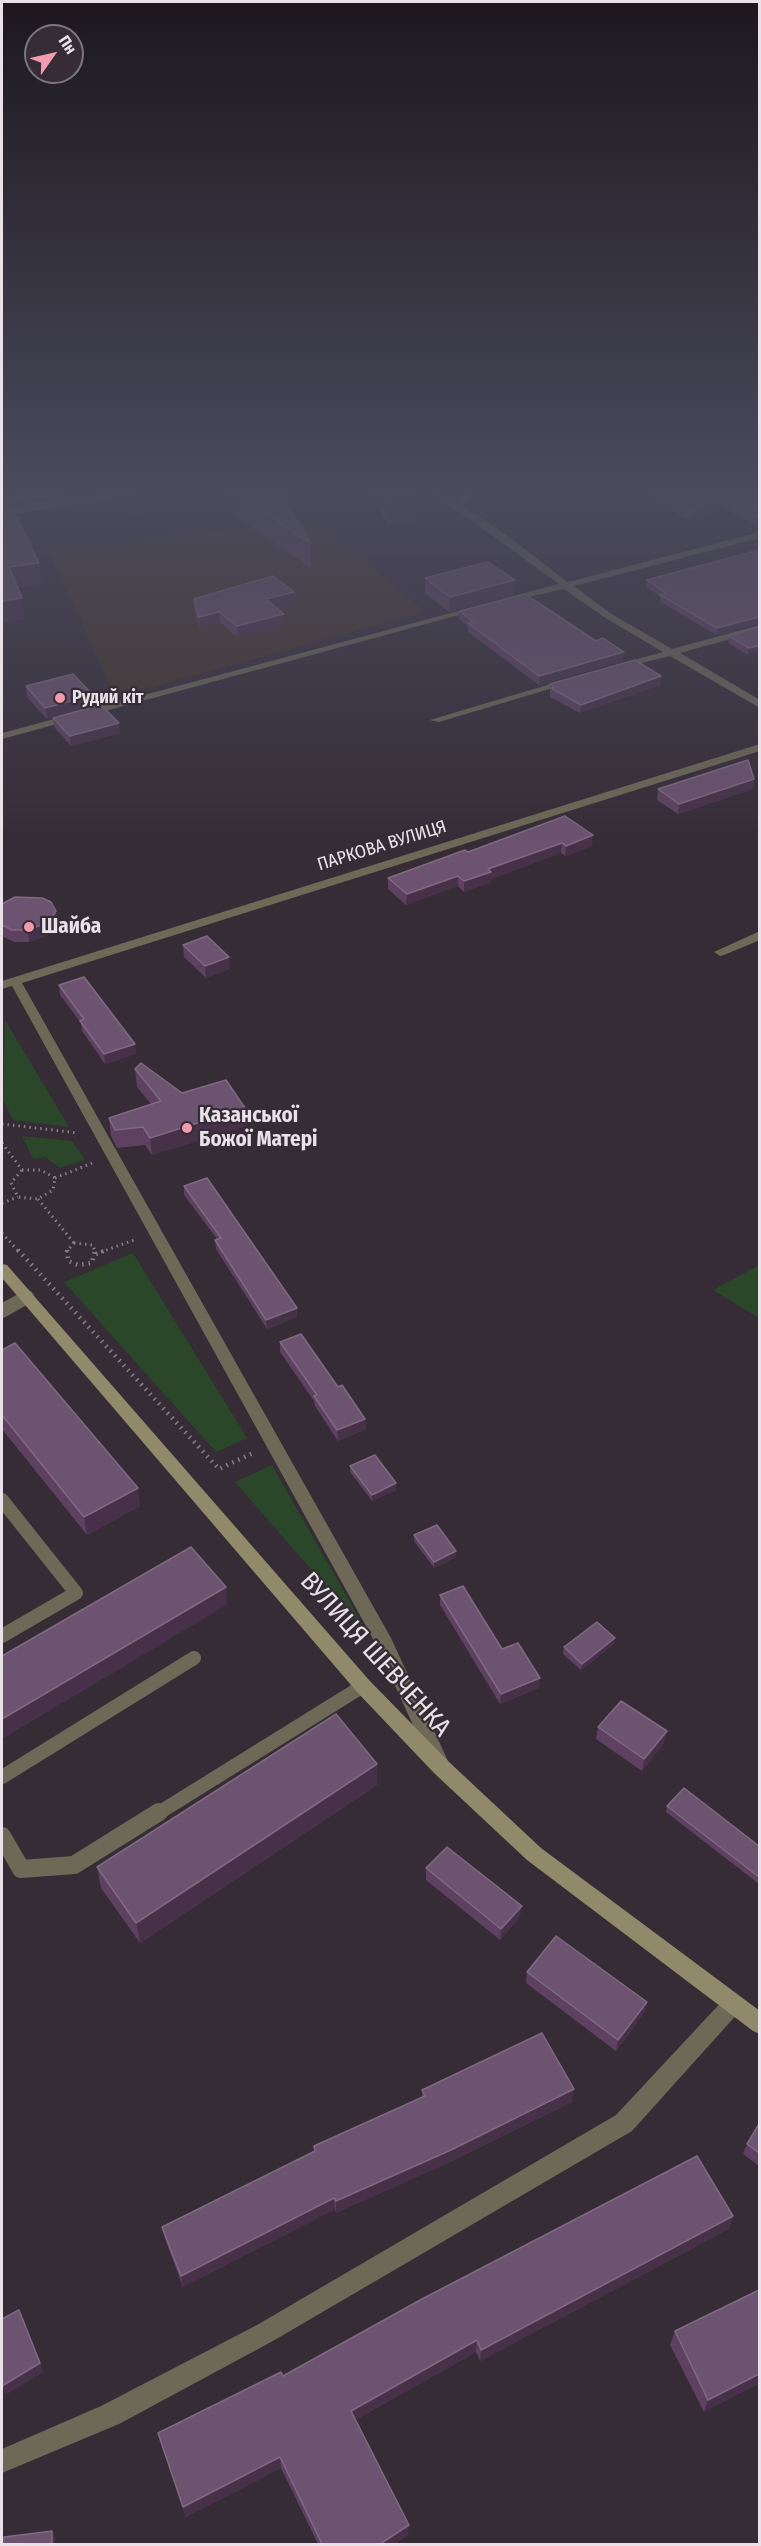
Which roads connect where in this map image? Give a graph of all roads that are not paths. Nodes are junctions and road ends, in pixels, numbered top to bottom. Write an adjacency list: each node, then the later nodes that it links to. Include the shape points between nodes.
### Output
1 (471, 610): 9 (street)
2 (600, 610): 4 (street)
3 (759, 628): 4 (street)
4 (670, 653): 5 (street); 7 (street)
5 (614, 669)
6 (580, 679): 8 (street)
7 (759, 705)
8 (435, 720)
9 (2, 736)
10 (759, 747): 13 (street, ПАРКОВА ВУЛИЦЯ)
11 (759, 935): 12 (street)
12 (720, 952)
13 (8, 983): 21 (street, via 105,1137 385,1643)
14 (2, 1269): 15 (main road, ВУЛИЦЯ ШЕВЧЕНКА)
15 (27, 1297): 16 (lane); 20 (main road, ВУЛИЦЯ ШЕВЧЕНКА)
16 (2, 1311)
17 (2, 1500): 18 (lane, via 76,1593)
18 (2, 1636)
19 (194, 1658): 22 (lane)
20 (363, 1686): 21 (main road, ВУЛИЦЯ ШЕВЧЕНКА); 23 (lane, via 74,1865 21,1869)
21 (441, 1767): 24 (main road, ВУЛИЦЯ ШЕВЧЕНКА, via 534,1854)
22 (2, 1777)
23 (2, 1836)
24 (733, 2004): 25 (main road, ВУЛИЦЯ ШЕВЧЕНКА); 26 (street, via 624,2123 265,2333 110,2415)
25 (759, 2024)
26 (2, 2461)

